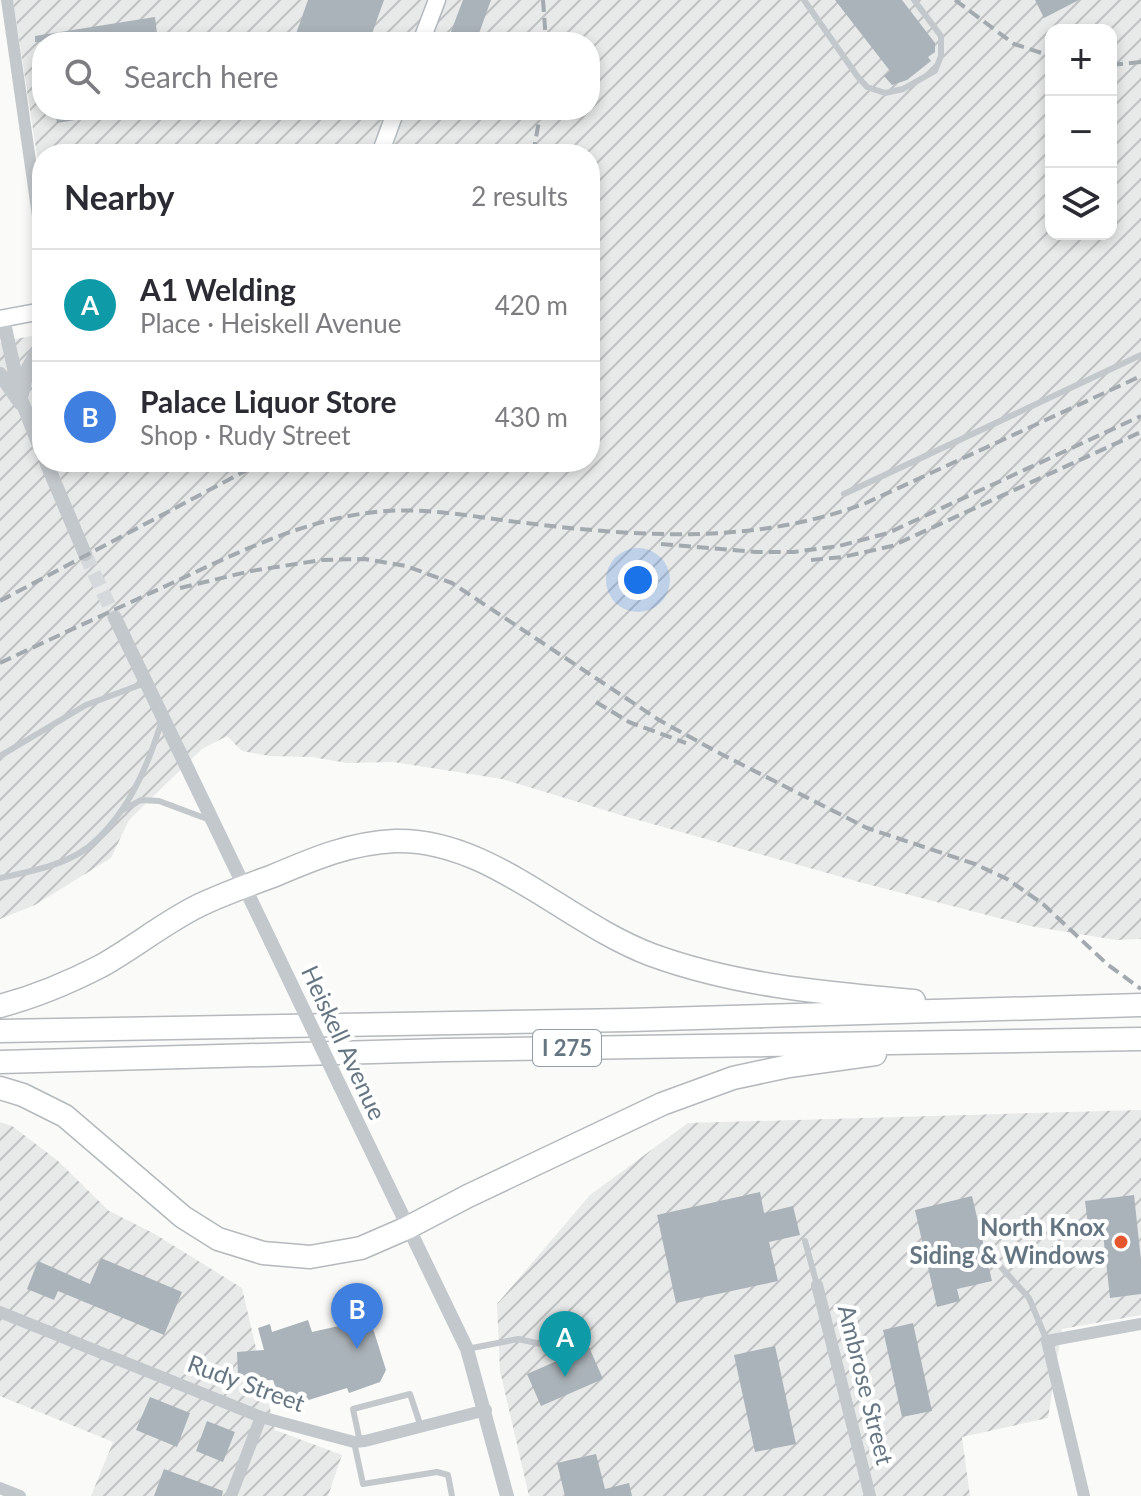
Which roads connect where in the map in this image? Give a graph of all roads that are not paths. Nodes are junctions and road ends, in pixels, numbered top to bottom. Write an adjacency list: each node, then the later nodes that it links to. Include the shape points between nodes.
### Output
1 (7, 0): 8 (street)
2 (437, 0): 5 (main road)
3 (804, 0): 4 (lane, via 858,77 867,87 885,93 935,71 941,56 941,36)
4 (914, 0)
5 (425, 32)
6 (392, 120): 7 (main road)
7 (384, 144)
8 (32, 174)
9 (32, 313): 10 (main road)
10 (2, 319): 14 (street)
11 (1141, 355): 17 (lane)
12 (32, 361): 14 (street)
13 (0, 374): 14 (street)
14 (22, 404): 15 (street)
15 (32, 428)
16 (50, 472): 18 (street)
17 (844, 494)
18 (85, 554)
19 (115, 618): 20 (street, Heiskell Avenue)
20 (145, 683): 21 (street, Heiskell Avenue); 22 (lane, via 86,705)
21 (163, 720): 23 (lane, via 141,780); 24 (street, Heiskell Avenue)
22 (0, 756)
23 (120, 812): 24 (lane, via 141,800 159,801); 25 (lane, via 86,849 34,871)
24 (211, 820): 26 (street, Heiskell Avenue)
25 (0, 878)
26 (242, 887): 28 (highway, via 197,906 101,966); 29 (highway, via 352,847 395,841 442,845 482,860 591,927 712,975 804,991); 35 (street, Heiskell Avenue, bridge)
27 (1141, 1005): 29 (highway, I 275)
28 (0, 1006)
29 (1011, 1011): 30 (highway, I 275)
30 (0, 1031)
31 (1138, 1039): 32 (highway, I 275)
32 (962, 1041): 33 (highway, I 275); 35 (highway, via 733,1078 662,1104)
33 (0, 1062)
34 (0, 1088): 35 (highway, via 65,1116 183,1217 218,1239 263,1253 310,1257 361,1248)
35 (407, 1228): 43 (street, Heiskell Avenue)
36 (805, 1241): 38 (lane)
37 (1000, 1266): 41 (lane, via 1029,1298)
38 (817, 1285): 53 (street, Ambrose Street)
39 (0, 1312): 45 (street, Rudy Street)
40 (1141, 1324): 41 (street)
41 (1047, 1341): 54 (street)
42 (555, 1347): 43 (lane, via 518,1339)
43 (467, 1349): 44 (street, Heiskell Avenue)
44 (486, 1410): 46 (street, Rudy Street); 52 (street, Heiskell Avenue)
45 (261, 1417): 47 (street, Rudy Street); 50 (street)
46 (421, 1427): 47 (street, Rudy Street); 47 (lane, via 410,1394 353,1409)
47 (357, 1442): 51 (lane, via 363,1484 437,1472 448,1475)
48 (0, 1488): 49 (street)
49 (20, 1496)
50 (231, 1496)
51 (452, 1496)
52 (507, 1496)
53 (870, 1496)
54 (1084, 1496)

